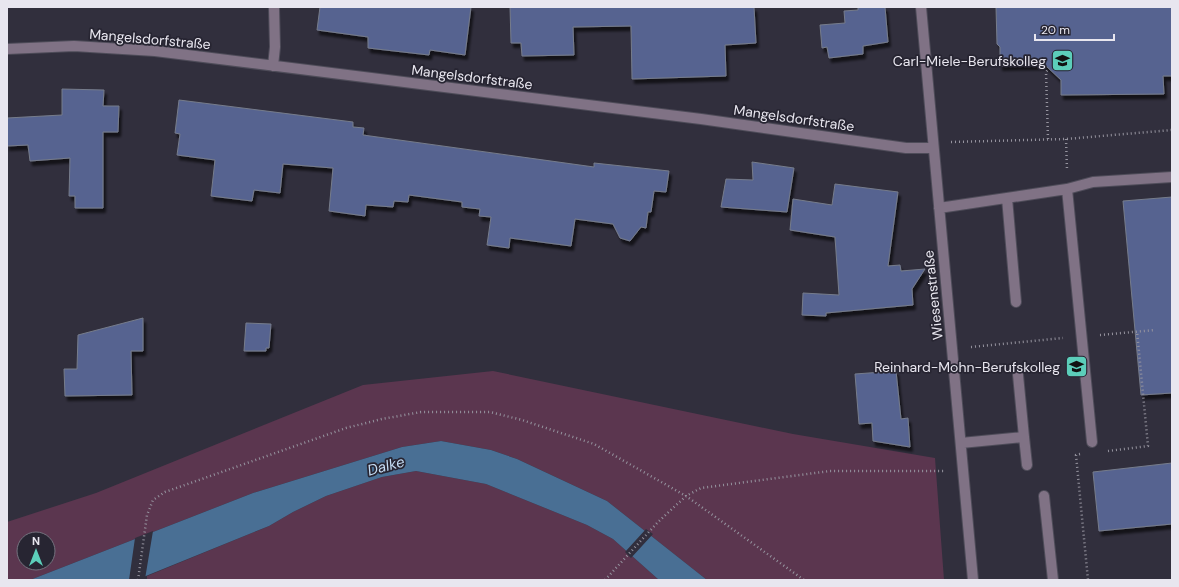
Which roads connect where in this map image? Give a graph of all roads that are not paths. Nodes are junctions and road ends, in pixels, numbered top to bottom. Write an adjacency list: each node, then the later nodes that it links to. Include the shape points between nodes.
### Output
1 (274, 7): 4 (street)
2 (921, 7): 5 (street, Wiesenstraße)
3 (7, 49): 4 (street, Mangelsdorfstraße, via 74,46 155,51)
4 (273, 66): 5 (street, Mangelsdorfstraße, via 701,119 906,148)
5 (933, 148): 9 (street, Wiesenstraße)
6 (1172, 177): 7 (street, via 1093,182)
7 (1067, 189): 8 (street); 13 (street)
8 (1007, 198): 9 (street); 10 (street)
9 (939, 208): 14 (street, Wiesenstraße)
10 (1016, 302)
11 (1018, 376): 12 (street)
12 (1024, 437): 14 (street); 15 (street)
13 (1092, 442)
14 (961, 443): 17 (street, Wiesenstraße)
15 (1027, 465)
16 (1044, 496): 18 (street)
17 (973, 580)
18 (1053, 580)

